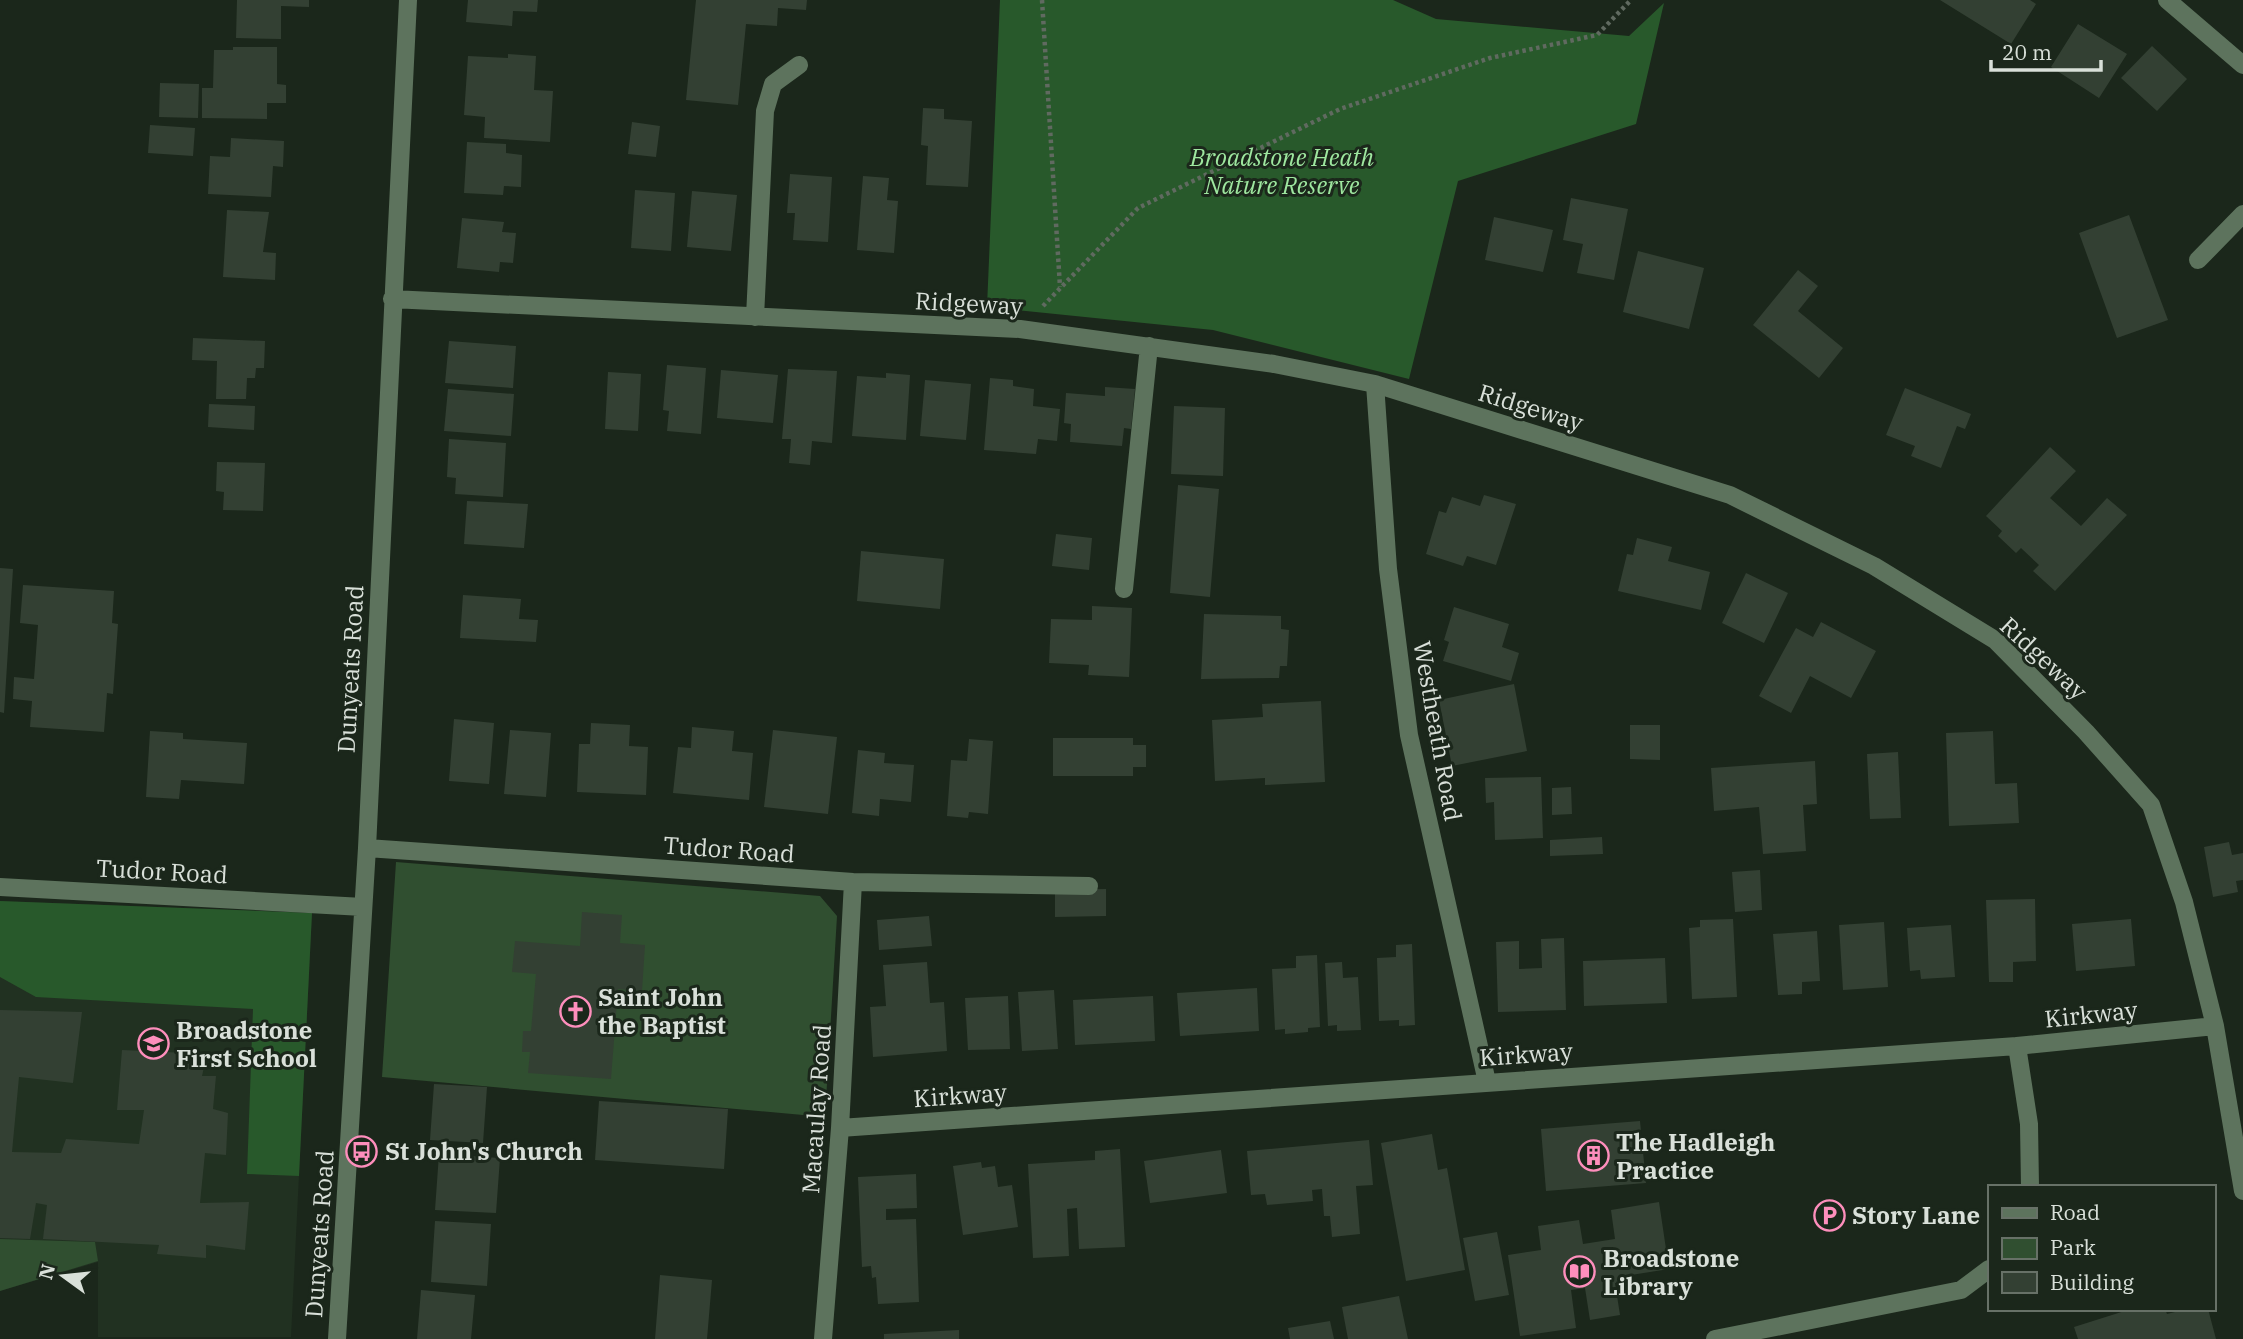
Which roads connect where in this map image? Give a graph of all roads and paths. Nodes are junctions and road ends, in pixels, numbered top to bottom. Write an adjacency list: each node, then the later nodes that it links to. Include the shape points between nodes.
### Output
1 (408, 0): 10 (street, Dunyeats Road)
2 (1042, 0): 9 (path)
3 (1631, 0): 9 (path, via 1597,35 1490,58 1340,109 1138,208)
4 (2168, 0): 6 (street)
5 (799, 65): 11 (street, via 773,84 765,111)
6 (2243, 65)
7 (2243, 214): 8 (street)
8 (2198, 260)
9 (1060, 288): 12 (path)
10 (392, 299): 11 (street, Ridgeway); 16 (street, Dunyeats Road)
11 (755, 317): 12 (street, Ridgeway)
12 (1020, 329): 13 (street, Ridgeway)
13 (1149, 346): 14 (street, Ridgeway, via 1273,363); 15 (street)
14 (1375, 384): 21 (street, Ridgeway, via 1730,495 1874,566 1995,640 2151,805 2184,902); 23 (street, Westheath Road, via 1388,569 1409,735)
15 (1124, 589)
16 (367, 848): 17 (street, Tudor Road); 20 (street, Dunyeats Road)
17 (853, 882): 18 (street, Tudor Road); 24 (street, Macaulay Road)
18 (1089, 886)
19 (0, 887): 20 (street, Tudor Road)
20 (363, 907): 28 (street, Dunyeats Road)
21 (2215, 1026): 22 (street, Kirkway); 26 (street, Ridgeway)
22 (2017, 1046): 23 (street, Kirkway); 25 (street, via 2029,1124)
23 (1487, 1082): 24 (street, Kirkway)
24 (840, 1128): 29 (street, Macaulay Road)
25 (2030, 1185)
26 (2243, 1191)
27 (1988, 1270): 30 (street, via 1961,1290)
28 (337, 1339)
29 (823, 1339)
30 (1715, 1339)

